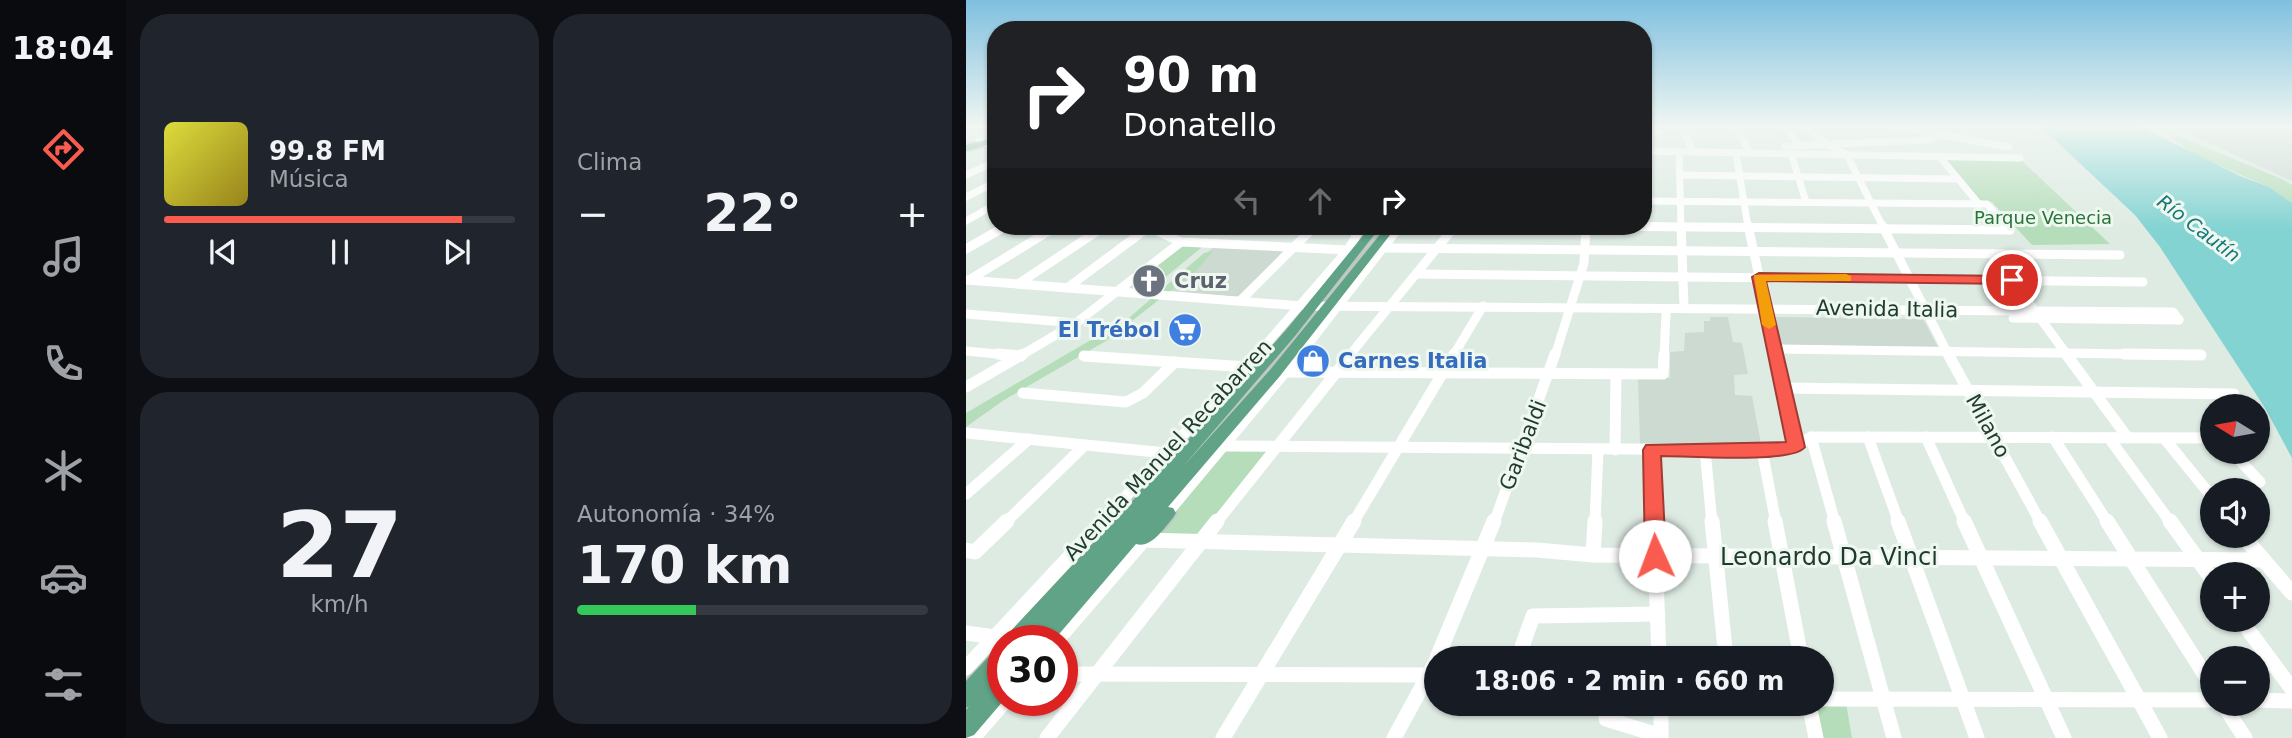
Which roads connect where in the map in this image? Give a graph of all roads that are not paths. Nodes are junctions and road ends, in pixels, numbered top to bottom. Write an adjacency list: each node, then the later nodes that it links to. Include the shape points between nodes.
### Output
1 (1680, 160): 8 (street)
2 (1737, 160): 9 (street)
3 (1793, 160): 10 (street)
4 (1849, 160): 11 (street, Milano)
5 (1943, 160): 13 (street)
6 (987, 165): 7 (street)
7 (966, 175): 12 (street)
8 (1681, 175): 9 (street); 17 (street)
9 (1740, 176): 10 (street); 18 (street)
10 (1798, 176): 11 (street); 19 (street)
11 (1857, 177): 13 (street); 20 (street, Milano)
12 (987, 178)
13 (1958, 179): 21 (street)
14 (987, 184): 15 (street)
15 (966, 197)
16 (1652, 201): 17 (street)
17 (1681, 201): 18 (street); 25 (street)
18 (1744, 202): 19 (street); 26 (street)
19 (1806, 202): 20 (street)
20 (1870, 203): 21 (street); 27 (street, Milano)
21 (1983, 204): 27 (street, via 2010,230)
22 (987, 209): 23 (street)
23 (966, 221)
24 (1652, 227): 25 (street)
25 (1682, 227): 26 (street); 47 (street)
26 (1748, 228): 27 (street); 48 (street)
27 (1883, 229): 49 (street, Milano)
28 (990, 235): 44 (street)
29 (1042, 235): 57 (street)
30 (1092, 235): 60 (street)
31 (1136, 235): 62 (street)
32 (1167, 235): 40 (street)
33 (1306, 235): 41 (street)
34 (1357, 235): 45 (street, Avenida Manuel Recabarren)
35 (1370, 235): 66 (main road, Avenida Manuel Recabarren)
36 (1387, 235): 42 (main road, Avenida Manuel Recabarren)
37 (1391, 235): 42 (street, Avenida Manuel Recabarren)
38 (1447, 235): 43 (street)
39 (1586, 235): 46 (street, Garibaldi)
40 (1181, 242): 41 (street); 63 (street)
41 (1295, 247): 45 (street); 64 (street)
42 (1379, 248): 43 (street); 61 (main road); 66 (main road, Avenida Manuel Recabarren)
43 (1436, 248): 46 (street); 52 (street)
44 (966, 249)
45 (1348, 250): 66 (street, Avenida Manuel Recabarren)
46 (1586, 250): 47 (street); 53 (street, Garibaldi)
47 (1683, 251): 48 (street); 54 (street)
48 (1753, 251): 49 (street); 55 (street)
49 (1895, 253): 50 (street); 56 (street, Milano)
50 (1993, 254): 51 (street); 58 (street)
51 (2120, 255)
52 (1417, 274): 53 (street); 67 (street)
53 (1579, 275): 54 (street); 69 (street, Garibaldi)
54 (1684, 277): 55 (street); 65 (street)
55 (1759, 277): 56 (street); 70 (street)
56 (1908, 279): 58 (street); 71 (street, Milano)
57 (967, 280): 60 (street, Avenida Italia)
58 (2012, 280): 59 (street); 74 (street)
59 (2143, 282)
60 (1018, 284): 62 (street, Avenida Italia)
61 (1356, 284): 66 (street, Avenida Manuel Recabarren)
62 (1066, 288): 63 (street, Avenida Italia)
63 (1117, 291): 64 (street, Avenida Italia); 76 (street)
64 (1240, 301): 66 (street, Avenida Italia)
65 (1684, 307): 69 (street, Avenida Italia); 70 (street, Avenida Italia)
66 (1323, 308): 67 (street, Avenida Italia); 85 (street, Avenida Manuel Recabarren); 86 (street, Avenida Manuel Recabarren); 125 (main road, Avenida Manuel Recabarren); 146 (main road, Avenida Manuel Recabarren)
67 (1387, 309): 68 (street, Avenida Italia); 87 (street)
68 (1482, 310): 69 (street, Avenida Italia); 88 (street)
69 (1569, 310): 73 (street, Avenida Italia); 89 (street, Garibaldi)
70 (1766, 312): 71 (street, Avenida Italia); 73 (street, Avenida Italia); 77 (street)
71 (1926, 313): 74 (street, Avenida Italia); 79 (street, Milano)
72 (966, 314): 76 (street)
73 (1666, 314): 90 (street, via 1664,374)
74 (2038, 315): 75 (street, Avenida Italia); 80 (street)
75 (2176, 316)
76 (1076, 323): 82 (street)
77 (1774, 349): 79 (street); 92 (street)
78 (966, 351): 82 (street)
79 (1947, 351): 80 (street); 93 (street, Milano)
80 (2067, 353): 81 (street); 95 (street)
81 (2201, 355)
82 (1021, 356): 91 (street)
83 (1084, 356): 84 (street)
84 (1175, 362): 85 (street); 94 (street, via 1143,393 1126,402)
85 (1247, 367): 119 (street, Avenida Manuel Recabarren)
86 (1286, 372): 87 (street); 109 (street, Avenida Manuel Recabarren)
87 (1335, 373): 88 (street); 110 (street)
88 (1442, 373): 89 (street); 112 (street)
89 (1550, 374): 90 (street); 113 (street, Garibaldi)
90 (1616, 374): 115 (street)
91 (966, 387)
92 (1783, 388): 93 (street); 111 (street)
93 (1969, 391): 95 (street); 101 (street, Milano)
94 (1023, 393)
95 (2095, 393): 96 (street); 104 (street)
96 (2234, 394)
97 (966, 433): 107 (street)
98 (1811, 437): 99 (street); 111 (street); 136 (street)
99 (1868, 437): 100 (street); 137 (street)
100 (1926, 437): 101 (street); 138 (street)
101 (1994, 437): 102 (street); 139 (street, Milano)
102 (2053, 438): 103 (street); 140 (street)
103 (2109, 438): 104 (street); 141 (street)
104 (2128, 438): 105 (street)
105 (2164, 438): 106 (street); 122 (street)
106 (2200, 438)
107 (1029, 439): 108 (street); 123 (street)
108 (1086, 445): 119 (street); 131 (street, via 975,552)
109 (1225, 446): 110 (street); 124 (street, Avenida Manuel Recabarren)
110 (1275, 447): 112 (street); 127 (street)
111 (1796, 447): 118 (street)
112 (1398, 449): 113 (street); 128 (street)
113 (1523, 449): 114 (street); 130 (street, Garibaldi)
114 (1598, 450): 115 (street); 132 (street)
115 (1615, 450): 116 (street)
116 (1652, 450): 117 (street); 133 (street)
117 (1705, 450): 118 (street); 134 (street)
118 (1762, 450): 135 (street)
119 (1166, 453): 125 (main road); 147 (street, Avenida Manuel Recabarren)
120 (2243, 464): 121 (street)
121 (2256, 478)
122 (2200, 482)
123 (969, 489)
124 (1167, 513): 126 (street, Avenida Manuel Recabarren); 146 (main road)
125 (1122, 523): 148 (main road, Avenida Manuel Recabarren)
126 (1143, 540): 127 (street, Leonardo Da Vinci); 150 (street, Avenida Manuel Recabarren)
127 (1200, 543): 128 (street, Leonardo Da Vinci); 165 (street)
128 (1338, 546): 130 (street, Leonardo Da Vinci); 166 (street)
129 (2254, 548): 142 (street)
130 (1483, 549): 132 (street, Leonardo Da Vinci); 154 (street, Garibaldi)
131 (966, 550)
132 (1594, 555): 133 (street, Leonardo Da Vinci)
133 (1655, 556): 134 (street, Leonardo Da Vinci); 145 (street)
134 (1715, 556): 135 (street, Leonardo Da Vinci); 157 (street)
135 (1782, 557): 136 (street, Leonardo Da Vinci); 158 (street)
136 (1846, 557): 137 (street, Leonardo Da Vinci); 171 (street)
137 (1912, 558): 138 (street, Leonardo Da Vinci); 174 (street)
138 (1982, 558): 139 (street, Leonardo Da Vinci); 172 (street)
139 (2061, 559): 140 (street, Leonardo Da Vinci); 173 (street, Milano)
140 (2131, 559): 141 (street, Leonardo Da Vinci); 162 (street)
141 (2198, 560): 142 (street, Leonardo Da Vinci); 143 (street)
142 (2264, 560): 144 (street)
143 (2200, 563)
144 (2292, 593)
145 (1658, 614): 155 (street, via 1533,616); 156 (street)
146 (1061, 618): 149 (main road, Avenida Manuel Recabarren)
147 (1017, 625)
148 (1030, 625)
149 (1055, 625)
150 (1070, 625)
151 (2250, 632): 168 (street)
152 (966, 633): 153 (street)
153 (987, 641)
154 (1443, 646)
155 (1522, 646)
156 (1659, 646)
157 (1725, 646)
158 (1799, 646)
159 (987, 654): 163 (street, Avenida Manuel Recabarren)
160 (987, 665): 169 (main road, Avenida Manuel Recabarren)
161 (1424, 665): 166 (street)
162 (2200, 667)
163 (966, 668)
164 (1078, 674): 165 (street)
165 (1097, 674): 166 (street); 187 (street)
166 (1261, 675): 188 (street)
167 (1424, 684): 189 (street, Garibaldi)
168 (2292, 690)
169 (966, 697)
170 (1834, 699): 171 (street)
171 (1884, 699): 174 (street); 191 (street)
172 (2046, 699): 173 (street); 174 (street); 193 (street)
173 (2138, 699): 175 (street); 194 (street, Milano)
174 (1963, 700): 192 (street)
175 (2200, 700)
176 (2270, 701): 177 (street)
177 (2292, 701)
178 (987, 703): 184 (main road)
179 (992, 716): 186 (street)
180 (1661, 716): 185 (street)
181 (1811, 716): 190 (street)
182 (2231, 716): 195 (street)
183 (1605, 719): 185 (street)
184 (966, 727)
185 (1661, 737)
186 (973, 738)
187 (1047, 738)
188 (1223, 738)
189 (1394, 738)
190 (1816, 738)
191 (1894, 738)
192 (1977, 738)
193 (2064, 738)
194 (2160, 738)
195 (2245, 738)

